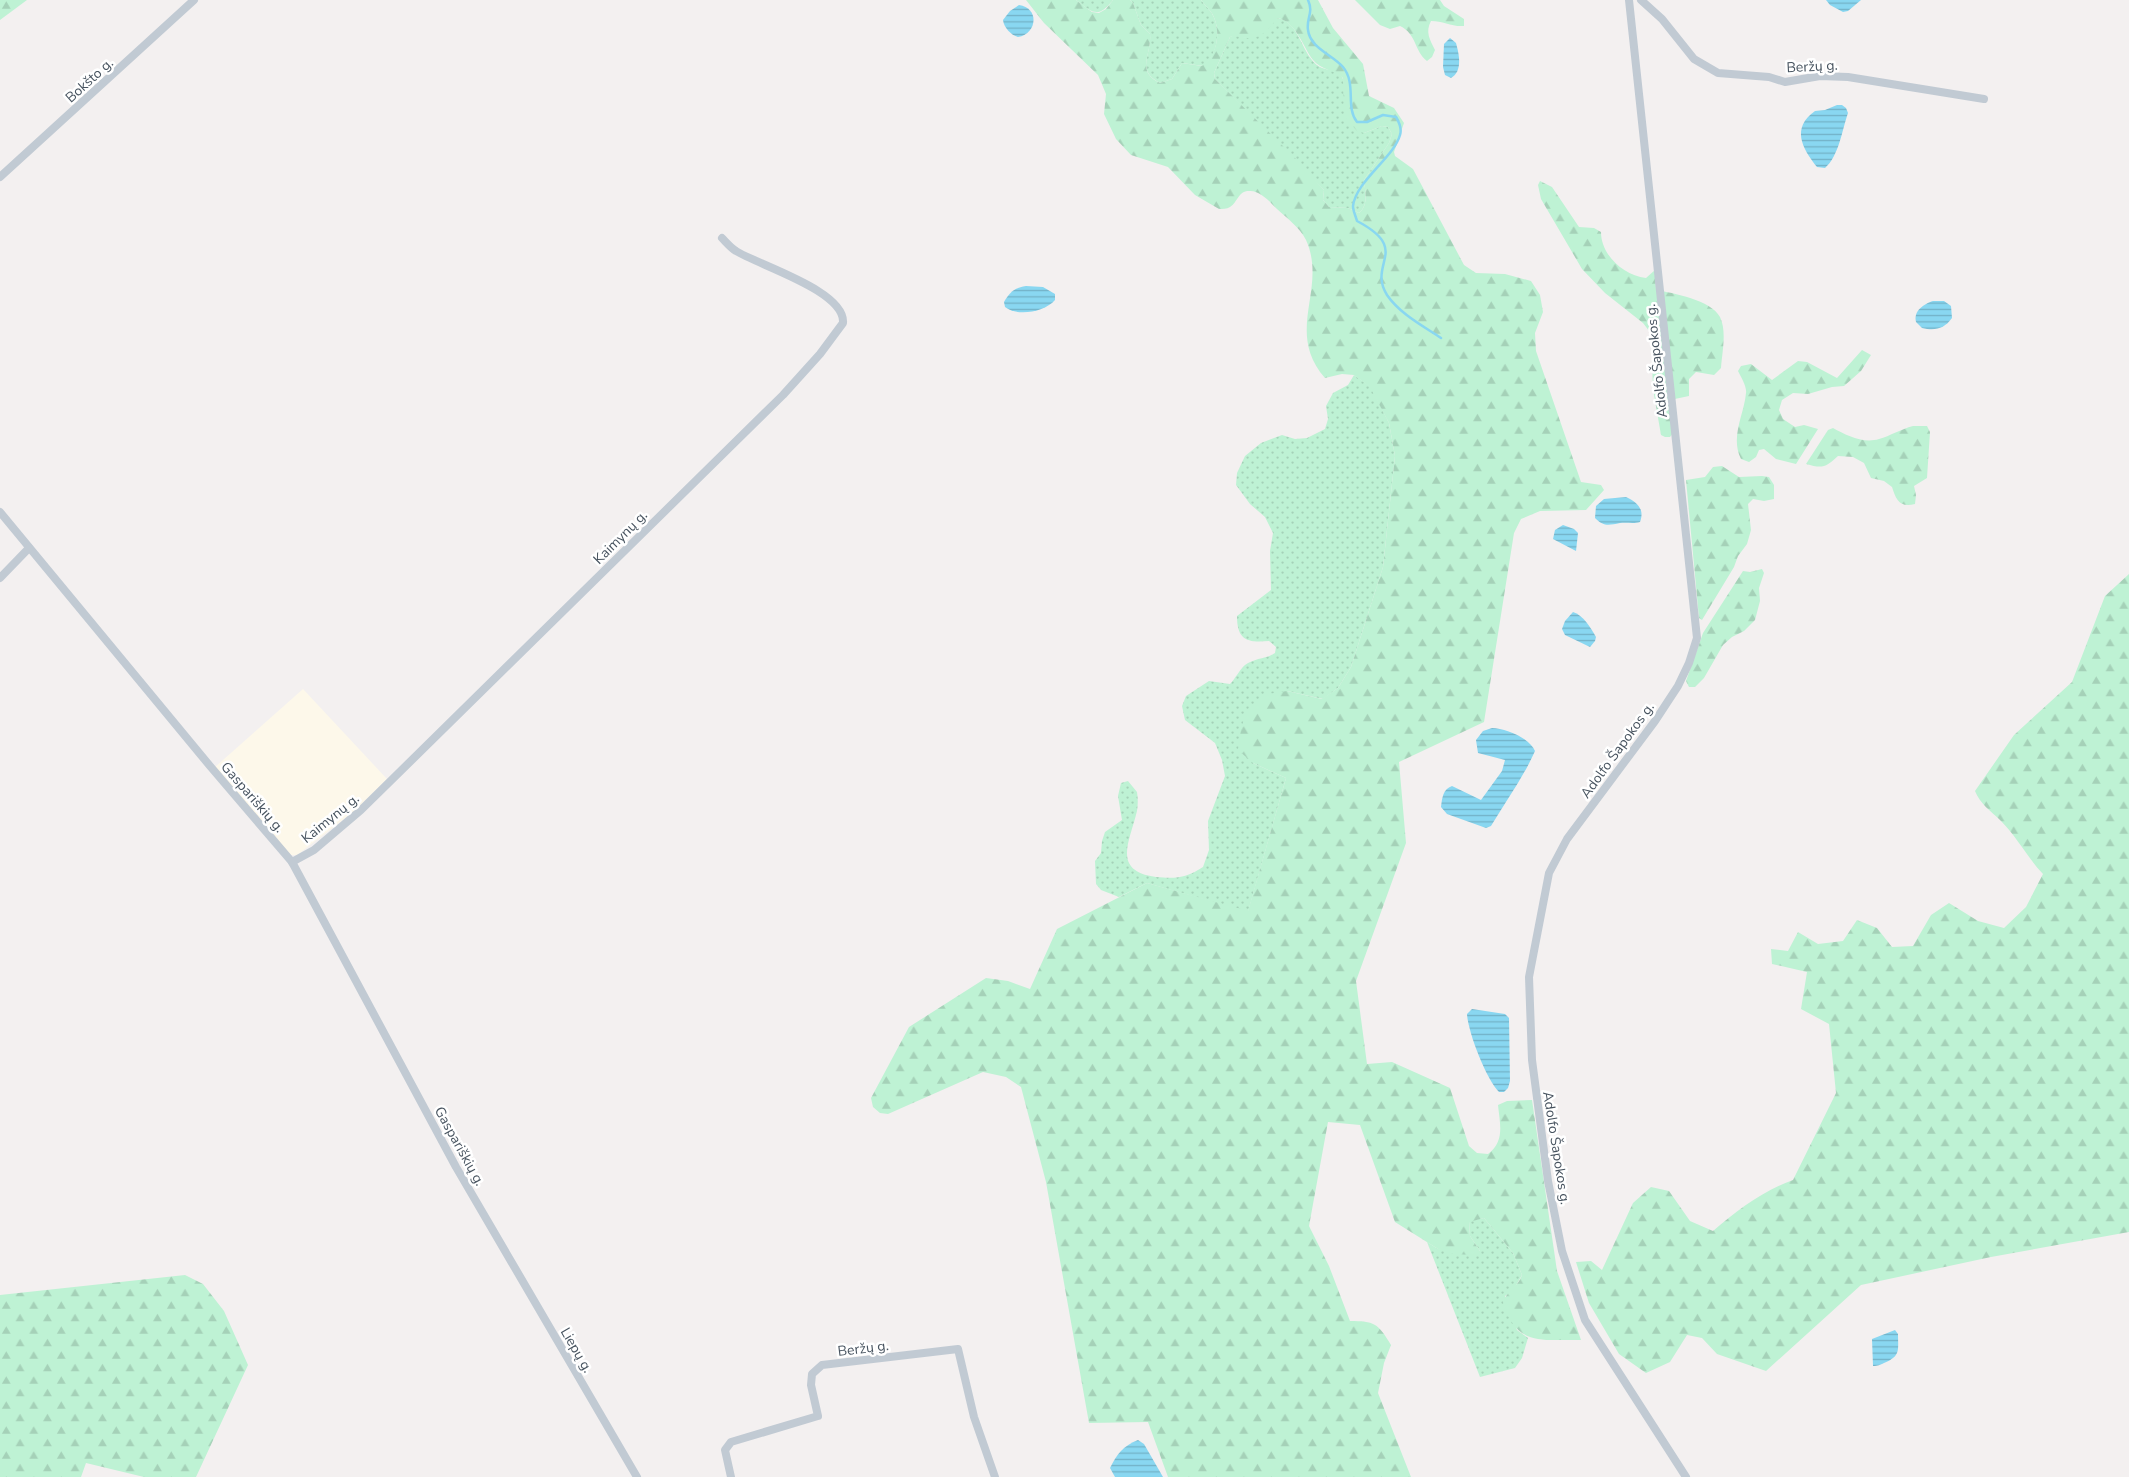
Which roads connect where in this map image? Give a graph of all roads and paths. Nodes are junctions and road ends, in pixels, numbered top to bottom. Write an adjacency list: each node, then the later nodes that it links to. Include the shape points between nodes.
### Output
1 (194, 0): 5 (street, Bokšto g.)
2 (1629, 0): 15 (street, Adolfo Šapokos g., via 1697,638 1678,686 1567,839 1549,873 1529,977 1532,1060 1548,1181 1562,1251 1586,1320)
3 (1641, 0): 4 (street, Beržų g., via 1662,19 1694,59 1718,73 1769,77 1785,82 1820,76 1848,77)
4 (1984, 99)
5 (0, 177)
6 (722, 238): 10 (street, Kaimynų g., via 736,251 792,276 822,294 838,308 844,318 843,323 783,395 361,810 314,850)
7 (0, 512): 8 (street, Gaspariškių g.)
8 (29, 548): 9 (street); 10 (street, Gaspariškių g.)
9 (0, 578)
10 (292, 862): 11 (street, Gaspariškių g.)
11 (496, 1236): 12 (street, Liepų g.)
12 (637, 1477)
13 (731, 1477): 14 (street, Beržų g., via 726,1450 731,1442 818,1416 811,1385 812,1374 822,1365 958,1349 974,1417)
14 (995, 1477)
15 (1686, 1477)

